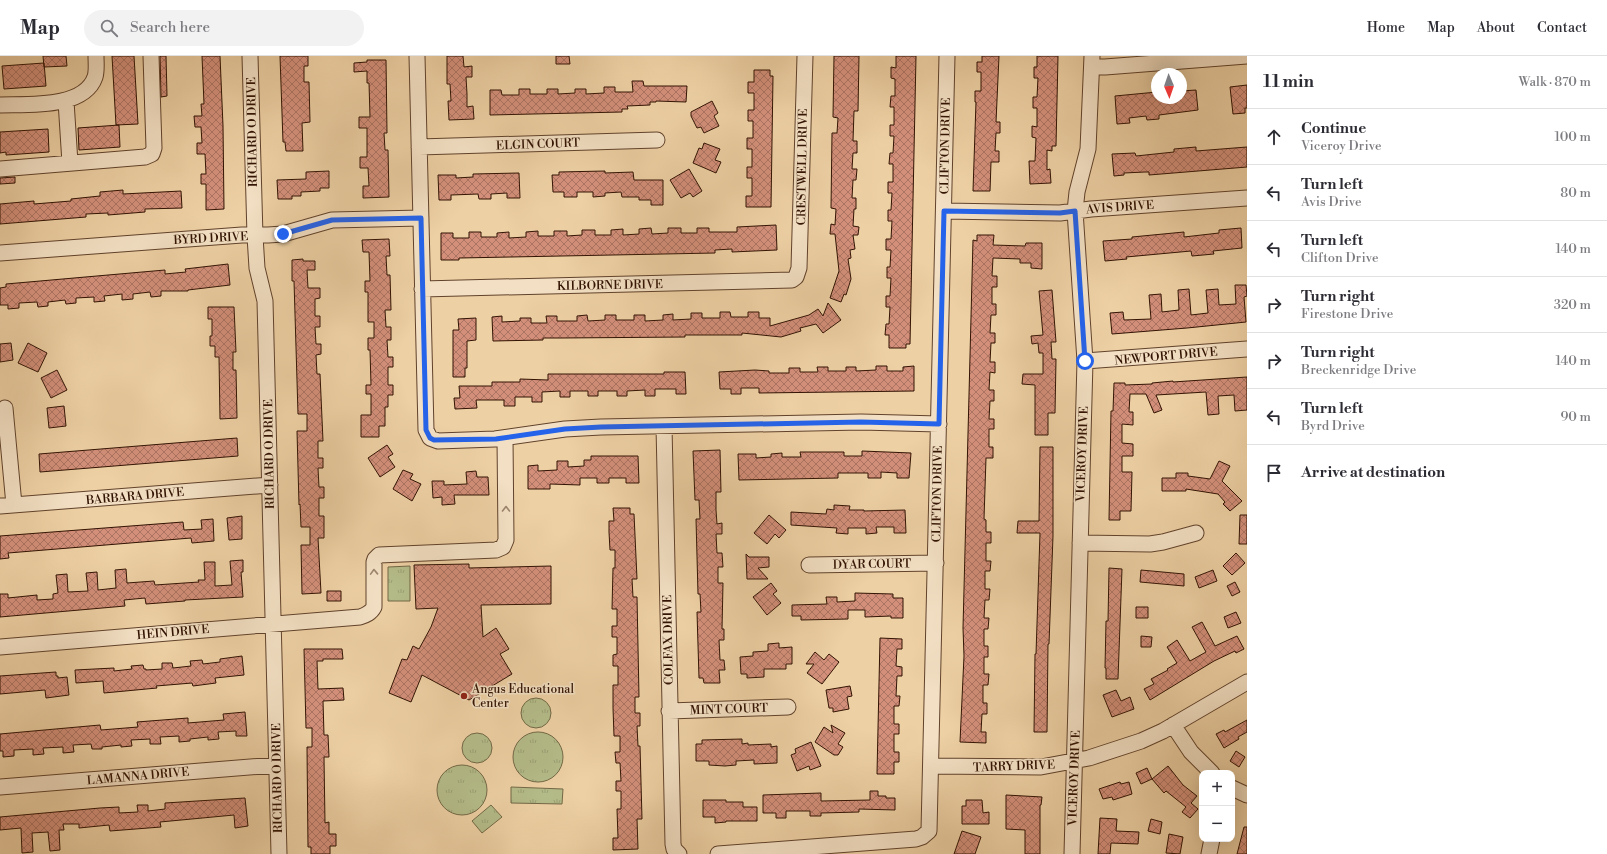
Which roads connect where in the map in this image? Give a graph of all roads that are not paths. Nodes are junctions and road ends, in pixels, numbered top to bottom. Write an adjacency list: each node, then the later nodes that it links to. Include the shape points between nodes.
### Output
1 (96, 56): 9 (street, via 92,84 79,96)
2 (151, 56): 13 (street, via 154,148 152,154 145,157)
3 (250, 56): 19 (street, RICHARD O DRIVE)
4 (417, 56): 12 (street)
5 (804, 56): 21 (street, CRESTWELL DRIVE, via 799,268)
6 (948, 56): 16 (street, CLIFTON DRIVE)
7 (1247, 56): 8 (street, via 1105,67)
8 (1092, 61): 17 (street, VICEROY DRIVE, via 1088,149)
9 (66, 101): 10 (street); 13 (street)
10 (0, 105)
11 (657, 140): 12 (street, ELGIN COURT)
12 (419, 147): 18 (street)
13 (70, 163): 14 (street)
14 (0, 169)
15 (1247, 198): 17 (street, AVIS DRIVE)
16 (944, 211): 17 (street, AVIS DRIVE); 26 (street, CLIFTON DRIVE)
17 (1075, 211): 24 (street, VICEROY DRIVE)
18 (421, 218): 19 (street, BYRD DRIVE, via 332,220 283,234); 22 (street)
19 (254, 236): 20 (street, BYRD DRIVE); 29 (street, RICHARD O DRIVE, via 257,268 265,302)
20 (0, 253)
21 (796, 277): 22 (street, KILBORNE DRIVE, via 786,281)
22 (422, 288): 28 (street, via 426,430 430,438 438,441)
23 (1247, 349): 24 (street, NEWPORT DRIVE)
24 (1085, 361): 32 (street, VICEROY DRIVE)
25 (5, 408): 30 (street)
26 (939, 424): 27 (street, via 861,422); 33 (street, CLIFTON DRIVE)
27 (664, 426): 28 (street, via 577,428); 39 (street, COLFAX DRIVE)
28 (505, 438): 35 (street, HEIN DRIVE, one-way to 28, via 360,617 370,613 375,603 374,562 379,555 496,550 504,547)
29 (270, 485): 30 (street, BARBARA DRIVE); 35 (street, RICHARD O DRIVE)
30 (7, 506)
31 (1196, 533): 32 (street, via 1150,544)
32 (1080, 543): 41 (street, VICEROY DRIVE)
33 (936, 563): 34 (street, DYAR COURT); 43 (street, CLIFTON DRIVE)
34 (809, 565)
35 (273, 624): 36 (street, HEIN DRIVE); 42 (street, RICHARD O DRIVE)
36 (0, 647)
37 (1247, 682): 40 (street, TARRY DRIVE)
38 (788, 707): 39 (street, MINT COURT)
39 (669, 711): 50 (street, COLFAX DRIVE, via 673,844)
40 (1173, 725): 41 (street, TARRY DRIVE, via 1141,741); 44 (street, via 1190,752)
41 (1074, 762): 43 (street, TARRY DRIVE, via 1020,768); 53 (street, VICEROY DRIVE)
42 (276, 765): 45 (street, LAMANNA DRIVE); 51 (street, RICHARD O DRIVE)
43 (931, 766): 49 (street, CLIFTON DRIVE, via 930,826 926,835)
44 (1209, 770)
45 (0, 787)
46 (1235, 790): 47 (street)
47 (1247, 795)
48 (1211, 842): 54 (street)
49 (759, 852): 52 (street)
50 (678, 853)
51 (279, 854)
52 (718, 854)
53 (1072, 854)
54 (1209, 854)

